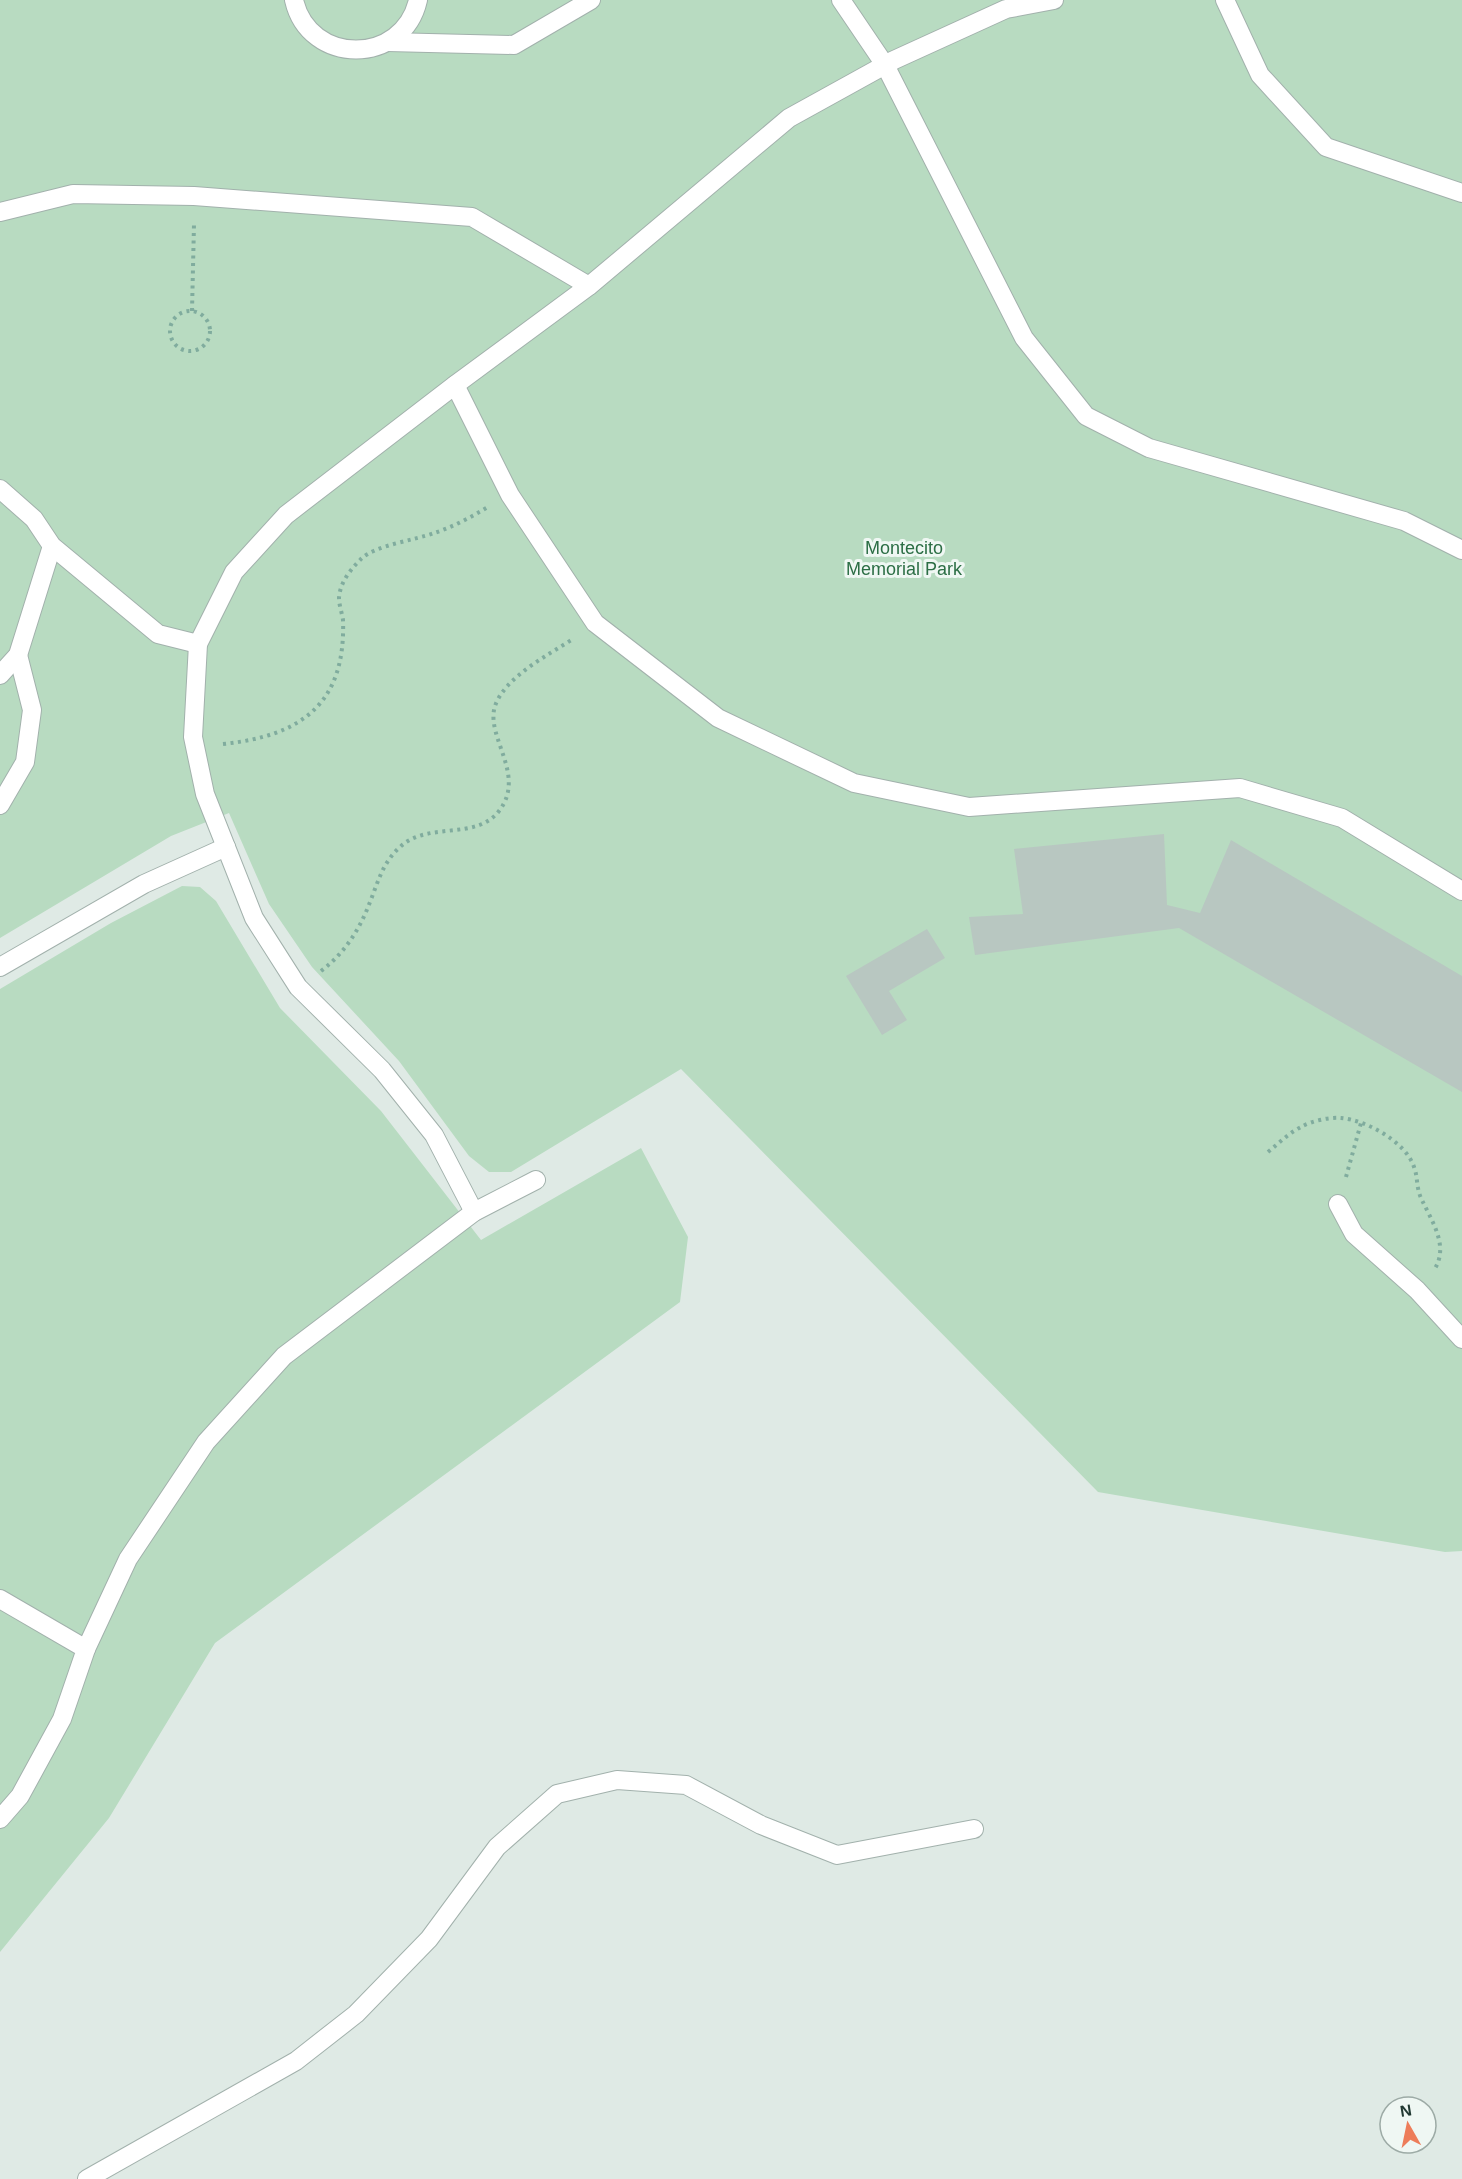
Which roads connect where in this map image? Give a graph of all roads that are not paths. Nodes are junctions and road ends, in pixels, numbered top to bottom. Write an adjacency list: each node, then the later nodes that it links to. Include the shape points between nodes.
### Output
1 (294, 0): 7 (street, via 296,12 308,30 325,43 346,50 368,50)
2 (418, 0): 7 (street, via 404,29)
3 (591, 0): 7 (street, via 514,45)
4 (841, 0): 8 (street)
5 (1054, 0): 8 (street, via 1006,9)
6 (1226, 0): 9 (street, via 1260,75 1326,147)
7 (388, 42)
8 (885, 65): 11 (street, via 789,118); 15 (street, via 1024,338 1086,416 1149,448 1404,521)
9 (1462, 193)
10 (0, 212): 11 (street, via 73,194 194,196 472,217)
11 (589, 286): 12 (street)
12 (455, 385): 16 (street, via 286,515 234,572); 21 (street, via 510,495 595,623 717,718 854,783 969,807 1240,788 1342,818)
13 (0, 489): 14 (street, via 34,519)
14 (52, 546): 16 (street, via 158,634); 17 (street)
15 (1462, 550)
16 (198, 644): 20 (street, via 193,737 205,794)
17 (18, 655): 18 (street); 19 (street, via 32,710 25,762)
18 (0, 675)
19 (0, 806)
20 (226, 847): 22 (street, via 144,884); 25 (street, via 254,918 298,987 382,1070 434,1135)
21 (1462, 891)
22 (0, 968)
23 (536, 1180): 25 (street)
24 (1338, 1204): 26 (street, via 1354,1234 1418,1290)
25 (474, 1212): 28 (street, via 284,1356 206,1442 128,1559)
26 (1462, 1339)
27 (0, 1599): 28 (street)
28 (86, 1650): 29 (street, via 62,1719 20,1796)
29 (0, 1819)
30 (974, 1829): 31 (street, via 837,1855 761,1825 686,1785 617,1780 556,1794 497,1847 429,1939 356,2014 296,2061)
31 (87, 2179)

